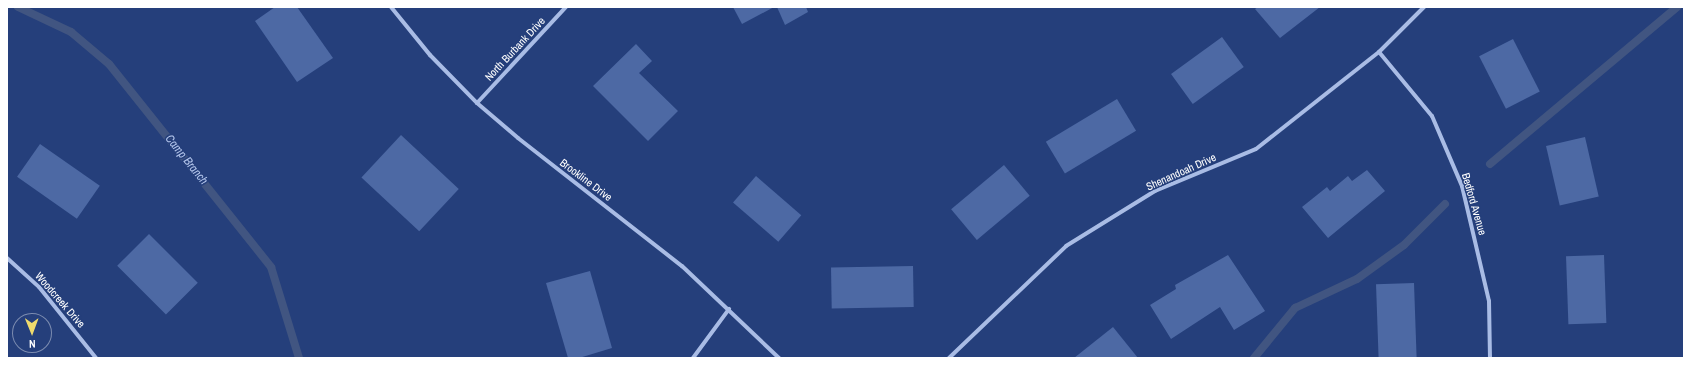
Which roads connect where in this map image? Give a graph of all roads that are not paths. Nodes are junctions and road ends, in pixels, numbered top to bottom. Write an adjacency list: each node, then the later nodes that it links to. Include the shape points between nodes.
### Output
1 (391, 7): 5 (street, Brookline Drive, via 430,55)
2 (566, 7): 5 (street, North Burbank Drive)
3 (1424, 7): 4 (street, Shenandoah Drive)
4 (1379, 52): 11 (street, Shenandoah Drive, via 1256,149 1155,191 1066,246); 12 (street, Bedford Avenue, via 1432,116 1462,186 1489,301)
5 (477, 103): 7 (street, Brookline Drive, via 568,178 656,244)
6 (7, 258): 8 (street, Woodcreek Drive, via 39,287)
7 (729, 309): 9 (street); 10 (street, Brookline Drive)
8 (96, 358)
9 (693, 358)
10 (779, 358)
11 (949, 358)
12 (1490, 358)

